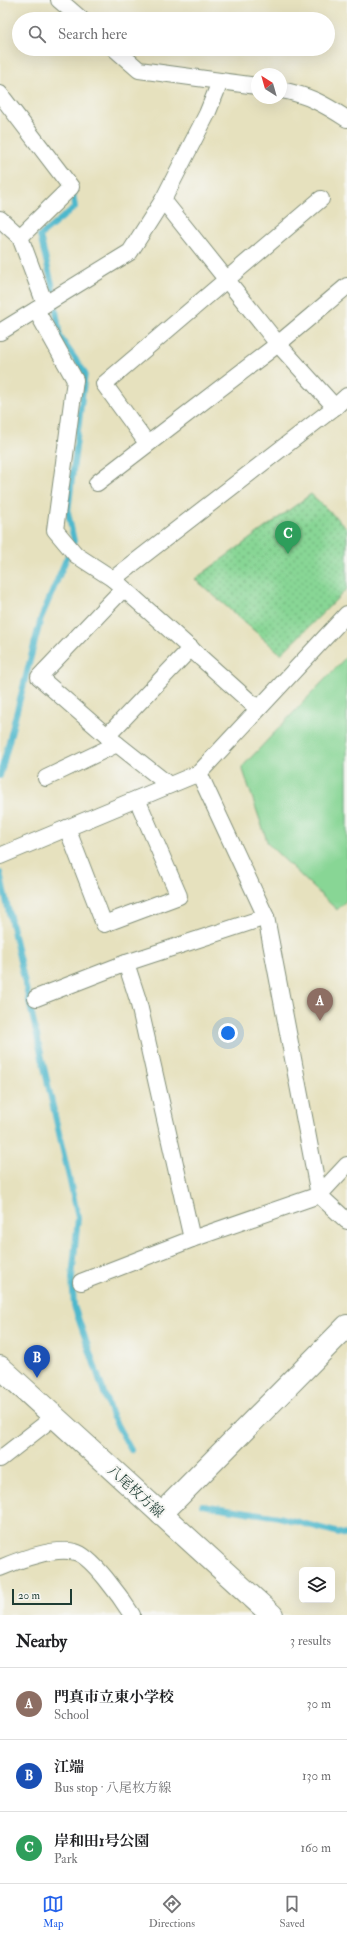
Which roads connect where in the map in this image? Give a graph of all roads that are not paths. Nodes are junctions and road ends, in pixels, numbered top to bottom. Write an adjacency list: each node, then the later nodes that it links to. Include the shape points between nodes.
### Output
1 (59, 0): 2 (street)
2 (73, 12)
3 (123, 56): 4 (street, via 139,70)
4 (220, 82): 5 (street); 10 (street, via 207,114)
5 (251, 85)
6 (287, 91): 8 (street, via 320,102)
7 (3, 102): 12 (street, via 71,187)
8 (347, 119)
9 (321, 199): 13 (street)
10 (163, 200): 13 (street); 15 (street, via 130,252)
11 (0, 219): 12 (street)
12 (20, 237): 15 (street)
13 (226, 279): 17 (street); 20 (street, via 104,384)
14 (347, 286): 17 (street)
15 (40, 307): 16 (street); 22 (street, via 75,380 55,530 76,555)
16 (0, 332)
17 (278, 344): 19 (street); 20 (street)
18 (347, 396): 19 (street)
19 (335, 407): 22 (street)
20 (147, 443): 21 (street)
21 (97, 482)
22 (118, 584): 24 (street); 26 (street, via 39,677)
23 (347, 614): 25 (street)
24 (191, 648): 25 (street); 26 (street)
25 (258, 708): 27 (street)
26 (112, 740): 28 (street); 29 (street)
27 (199, 773): 29 (street); 33 (street)
28 (46, 778)
29 (169, 785): 30 (street)
30 (137, 799): 31 (street); 31 (street, via 178,896 104,924)
31 (67, 828): 32 (street)
32 (0, 856)
33 (266, 917): 34 (street); 37 (street)
34 (126, 963): 35 (street); 39 (street, via 138,1000)
35 (36, 998)
36 (347, 1165): 37 (street)
37 (319, 1195): 38 (street); 39 (street)
38 (347, 1221)
39 (192, 1239): 40 (street)
40 (81, 1282)
41 (347, 1326): 45 (main road)
42 (0, 1367): 43 (main road, 八尾枚方線)
43 (54, 1417): 44 (street); 45 (main road, 八尾枚方線)
44 (0, 1459)
45 (161, 1514): 48 (main road, 八尾枚方線)
46 (0, 1568): 47 (street, via 52,1552 75,1552 93,1563)
47 (132, 1615)
48 (272, 1615)

